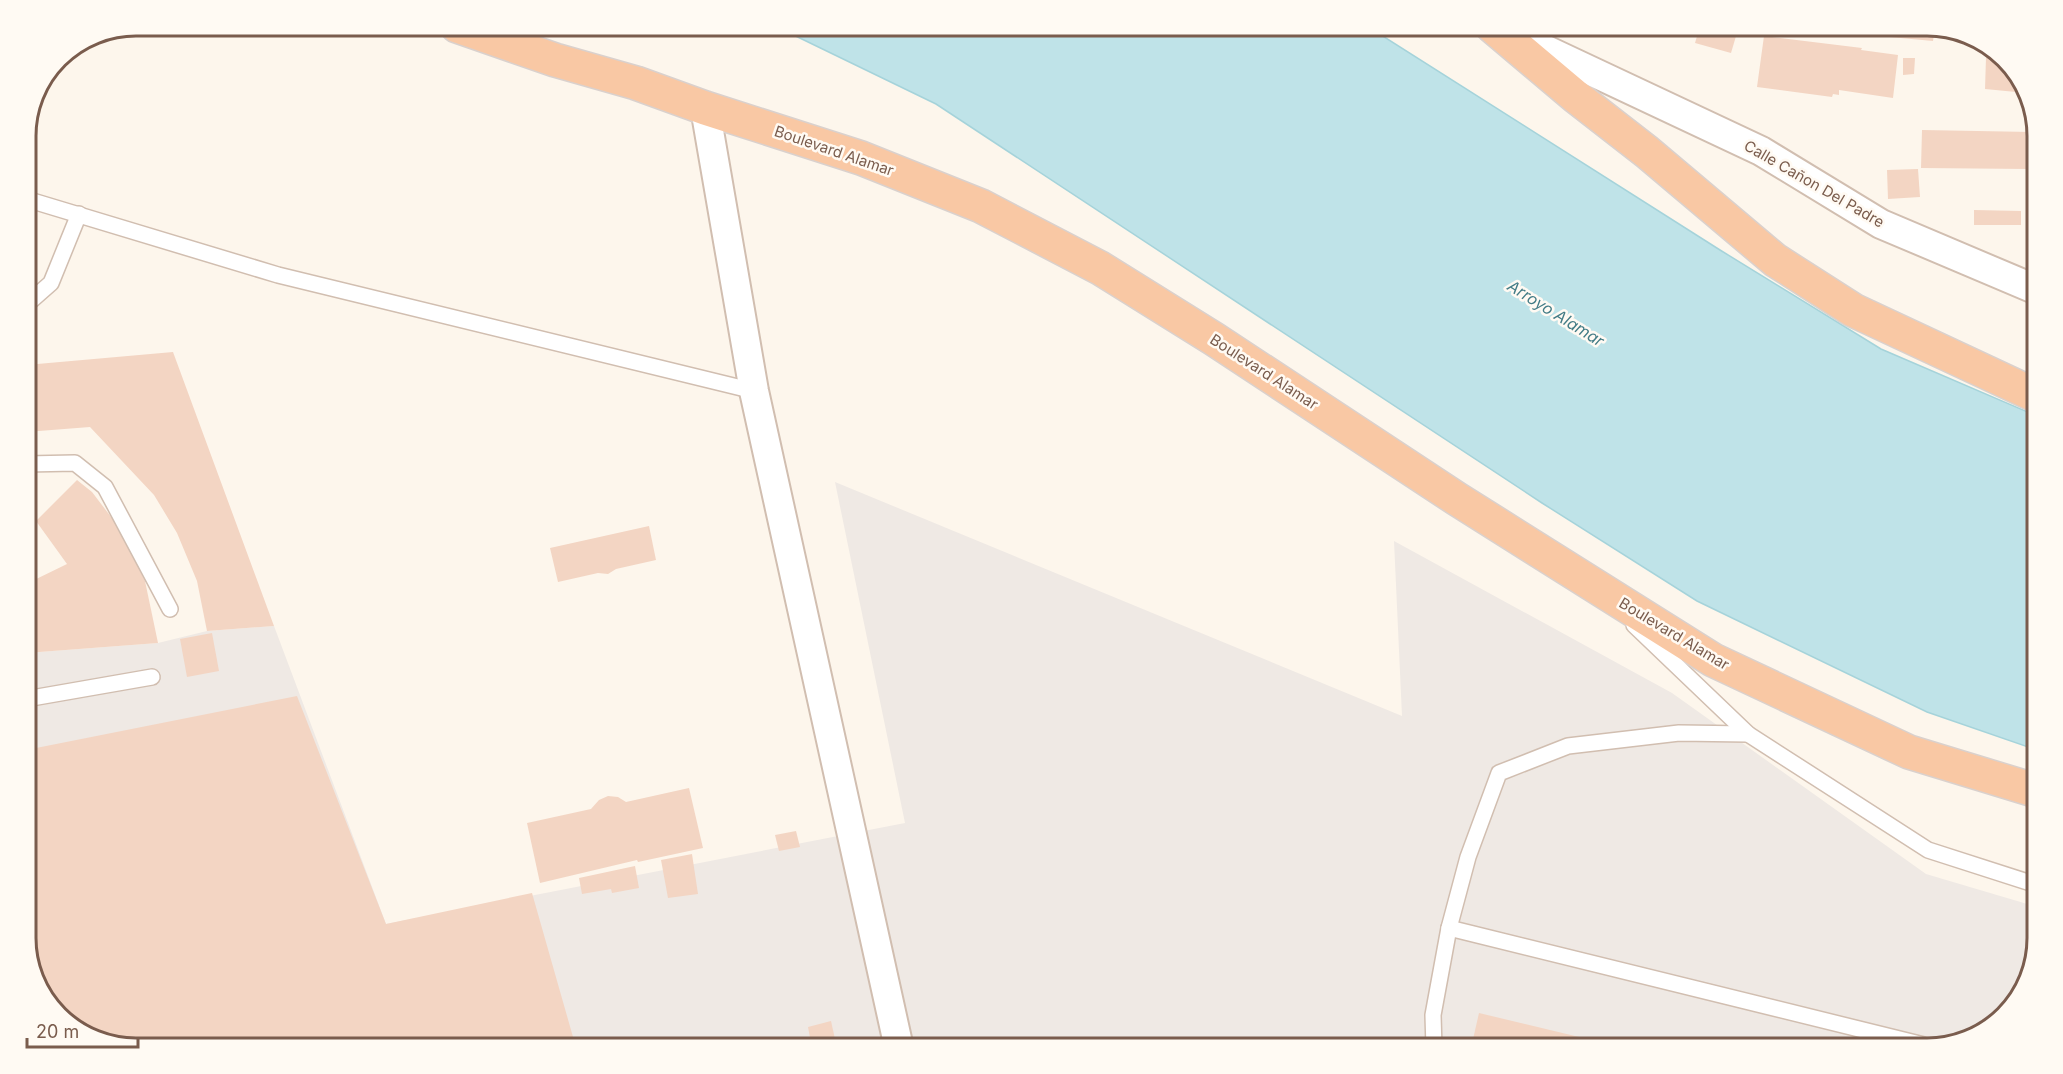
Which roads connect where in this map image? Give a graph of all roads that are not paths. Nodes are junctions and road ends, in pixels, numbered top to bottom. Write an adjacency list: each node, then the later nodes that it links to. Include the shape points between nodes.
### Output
1 (486, 36): 4 (highway, Boulevard Alamar)
2 (1505, 36): 10 (highway, via 1775,260 1853,310)
3 (1514, 36): 7 (street, Calle Cañon Del Padre, via 1761,151 1881,224)
4 (705, 108): 9 (street); 12 (highway, Boulevard Alamar, via 861,158 981,206 1100,268)
5 (36, 202): 6 (lane)
6 (79, 214): 8 (lane, via 51,283); 9 (lane, via 278,275)
7 (2027, 286)
8 (36, 296)
9 (754, 391): 20 (street)
10 (2027, 392)
11 (36, 464): 13 (lane, via 75,464 105,487)
12 (1589, 581): 16 (lane); 17 (highway, Boulevard Alamar, via 1713,660 1910,752)
13 (170, 609)
14 (152, 677): 15 (lane)
15 (36, 697)
16 (1748, 734): 18 (lane, via 1928,850); 19 (lane, via 1678,733 1568,746 1499,773 1468,857)
17 (2027, 788)
18 (2027, 882)
19 (1449, 928): 21 (lane, via 1433,1015); 22 (lane)
20 (897, 1038)
21 (1434, 1038)
22 (1895, 1038)

